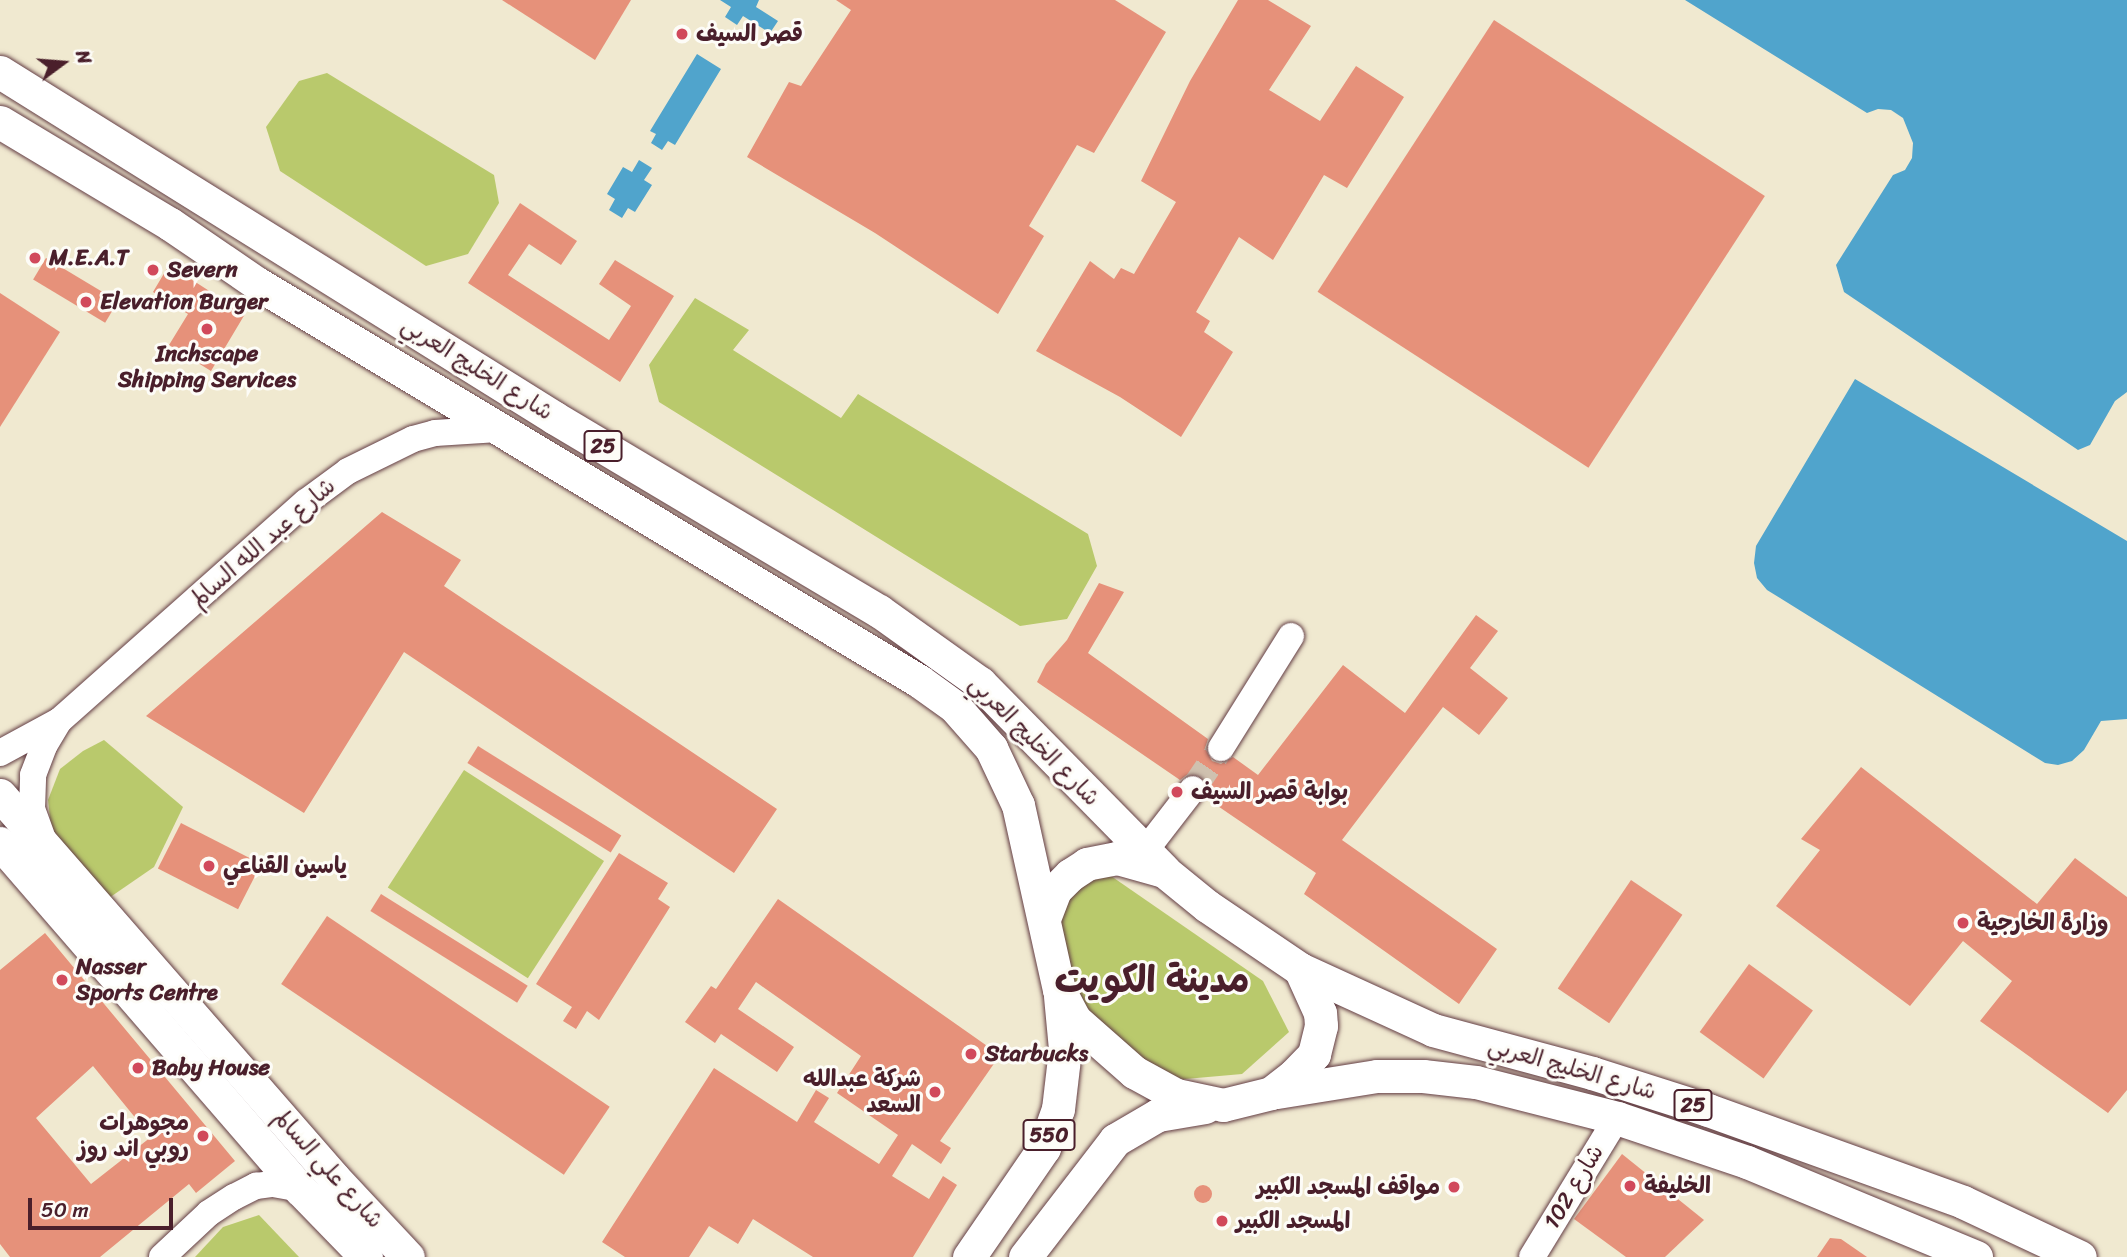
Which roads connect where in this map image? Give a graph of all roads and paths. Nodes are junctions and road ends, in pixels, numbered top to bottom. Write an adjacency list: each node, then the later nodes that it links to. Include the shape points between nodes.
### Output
1 (0, 72): 12 (main road, شارع الخليج العربي / 25, via 555,418 879,611 980,683)
2 (0, 122): 3 (main road, شارع الخليج العربي / 25)
3 (498, 429): 5 (street, شارع عبد الله السالم, via 412,439 348,471 306,502); 13 (main road, شارع الخليج العربي / 25, via 955,706 991,748 1008,778)
4 (1292, 636): 6 (street)
5 (59, 721): 7 (street, شارع عبد الله السالم); 11 (street, شارع عبد الله السالم, via 33,775 32,809)
6 (1221, 748)
7 (0, 753)
8 (1194, 789): 12 (street)
9 (0, 795): 11 (main road, شارع علي السالم)
10 (0, 843): 19 (main road, شارع علي السالم)
11 (47, 846): 23 (main road, شارع علي السالم, via 325,1168)
12 (1155, 861): 13 (main road, 25, via 1117,858 1087,864 1055,890); 14 (main road, 25, via 1207,906)
13 (1044, 918): 15 (main road, 25)
14 (1300, 969): 16 (main road, 25, via 1321,1013 1318,1043 1302,1068); 28 (main road, شارع الخليج العربي / 25, via 1433,1030 1708,1110 1963,1202)
15 (1059, 990): 17 (main road, 25, via 1075,1020 1134,1072 1176,1095); 20 (main road, 550, via 1065,1049 1058,1109 1044,1148)
16 (1271, 1093): 17 (main road, 25); 18 (main road, شارع الخليج العربي / 25, via 1377,1076 1423,1076 1476,1082)
17 (1223, 1105): 25 (main road, 550, via 1158,1115 1115,1140)
18 (1617, 1118): 26 (street, شارع 102); 27 (main road, شارع الخليج العربي / 25, via 1799,1181)
19 (300, 1189): 21 (street, via 256,1186 209,1213); 22 (main road, شارع علي السالم)
20 (973, 1252): 24 (main road, via 1004,1228 1018,1238)
21 (162, 1257)
22 (366, 1257)
23 (408, 1257)
24 (1014, 1257)
25 (1025, 1257)
26 (1532, 1257)
27 (1976, 1257)
28 (2080, 1257)

